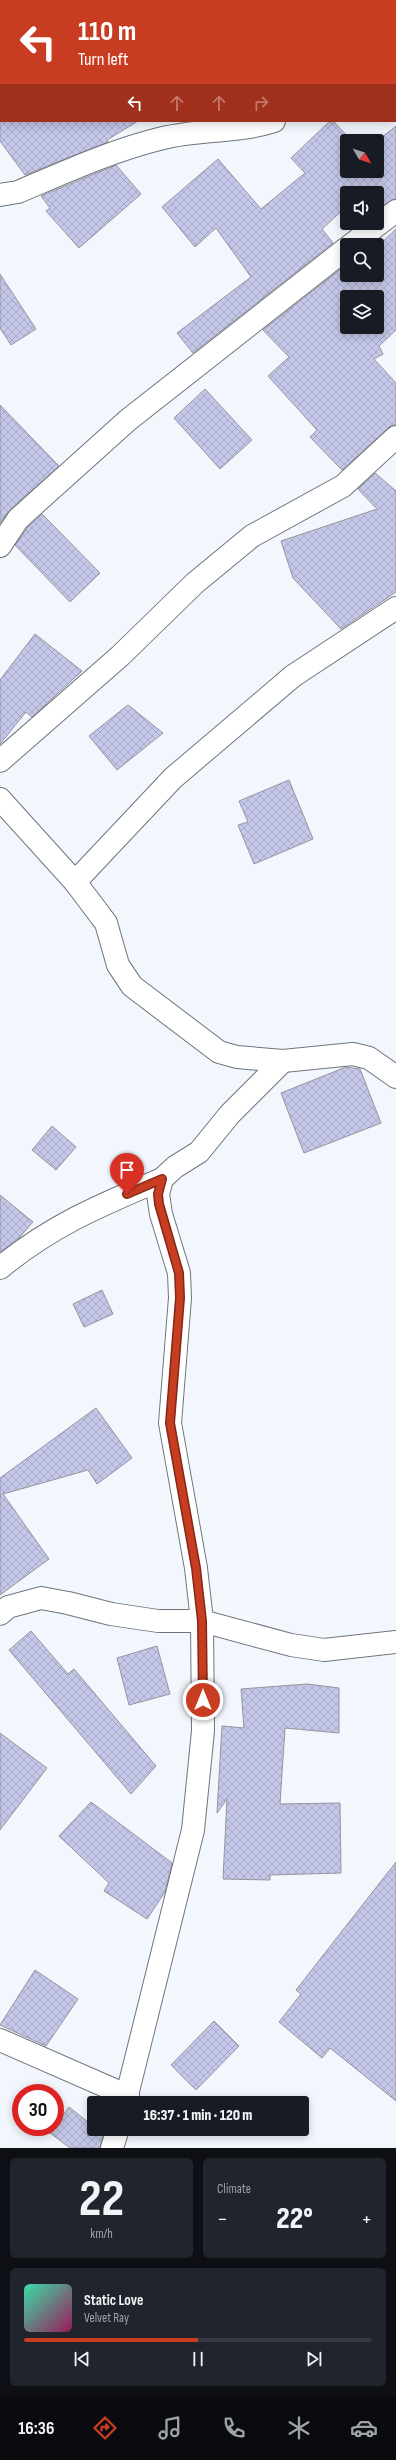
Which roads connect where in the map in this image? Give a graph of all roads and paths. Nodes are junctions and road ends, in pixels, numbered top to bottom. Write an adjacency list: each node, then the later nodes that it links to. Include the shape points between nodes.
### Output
1 (270, 122): 2 (street, via 245,129 164,137 125,149 18,192)
2 (0, 195)
3 (396, 211): 4 (street)
4 (360, 238)
5 (340, 253): 7 (street, via 128,420 18,519)
6 (396, 437): 9 (street, via 343,486 252,536 195,583 120,656)
7 (0, 546)
8 (396, 608): 11 (street, via 293,676 173,778)
9 (0, 761)
10 (0, 799): 11 (street)
11 (76, 882): 12 (street, via 106,923 122,974 142,996 219,1052 237,1057)
12 (283, 1061): 13 (street, via 354,1054 369,1058); 14 (street, via 230,1114 199,1152 175,1167)
13 (396, 1077)
14 (162, 1179): 15 (street, via 64,1222 32,1242); 17 (street, via 158,1194 159,1204 180,1284 170,1423 196,1568)
15 (0, 1268)
16 (0, 1614): 17 (street, via 8,1607 41,1598 111,1614 158,1621)
17 (202, 1621): 18 (street, via 291,1645 324,1650); 21 (street, via 203,1731 193,1830)
18 (396, 1642)
19 (0, 2040): 20 (street)
20 (120, 2096)
21 (127, 2096)
22 (116, 2136): 23 (street)
23 (112, 2148)

